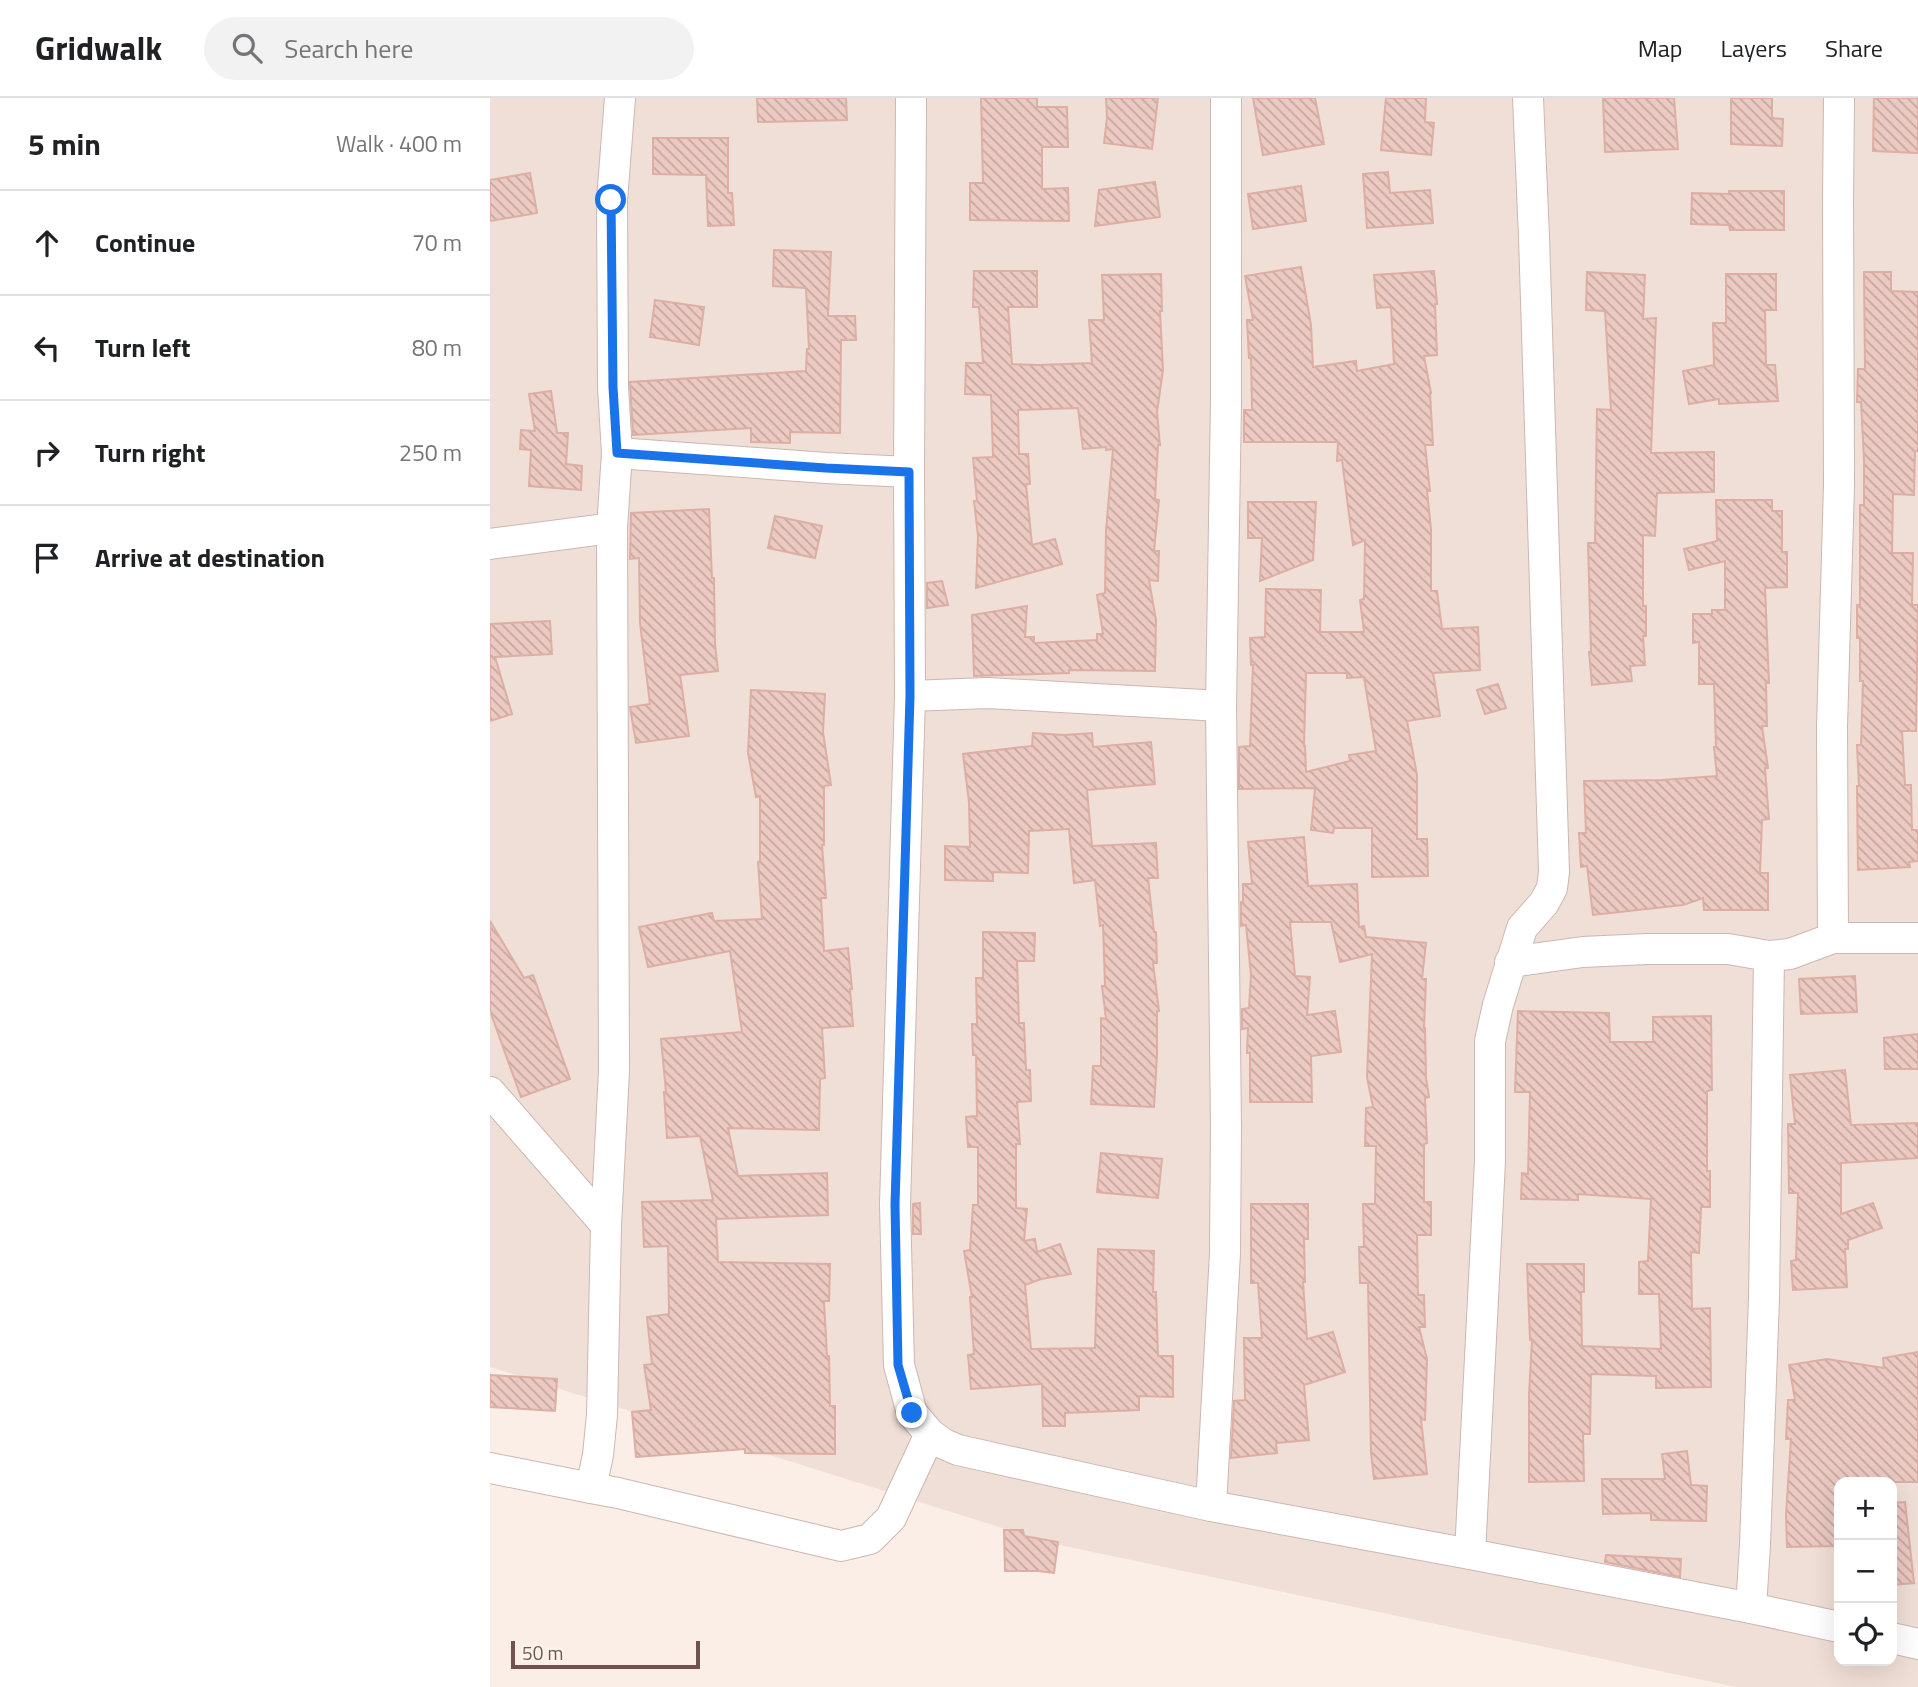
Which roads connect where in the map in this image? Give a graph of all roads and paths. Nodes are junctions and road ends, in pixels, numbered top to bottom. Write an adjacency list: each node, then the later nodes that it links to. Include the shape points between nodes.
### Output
1 (620, 98): 6 (street, via 611,200)
2 (911, 98): 7 (street)
3 (1226, 98): 11 (street)
4 (1528, 98): 15 (street, via 1554,872 1552,888 1522,928)
5 (1839, 98): 13 (street)
6 (617, 453): 7 (street); 8 (street)
7 (909, 472): 10 (street)
8 (612, 528): 9 (street); 17 (street, via 614,1071)
9 (490, 544)
10 (910, 696): 11 (street, via 988,693); 18 (street, via 895,1205 898,1365 912,1413)
11 (1221, 706): 21 (street, via 1225,1253)
12 (1918, 938): 13 (street)
13 (1833, 939): 14 (street)
14 (1769, 956): 15 (street, via 1728,948 1647,948); 23 (street, via 1763,1311)
15 (1510, 962): 22 (street, via 1490,1041 1488,1202)
16 (490, 1092): 17 (street)
17 (606, 1225): 20 (street, via 601,1415)
18 (930, 1434): 20 (street, via 891,1518 870,1539 841,1546); 21 (street, via 958,1450)
19 (490, 1468): 20 (street)
20 (591, 1488)
21 (1211, 1506): 22 (street)
22 (1470, 1554): 23 (street)
23 (1751, 1608): 24 (street)
24 (1834, 1626)
25 (1897, 1639): 26 (street)
26 (1918, 1644)

